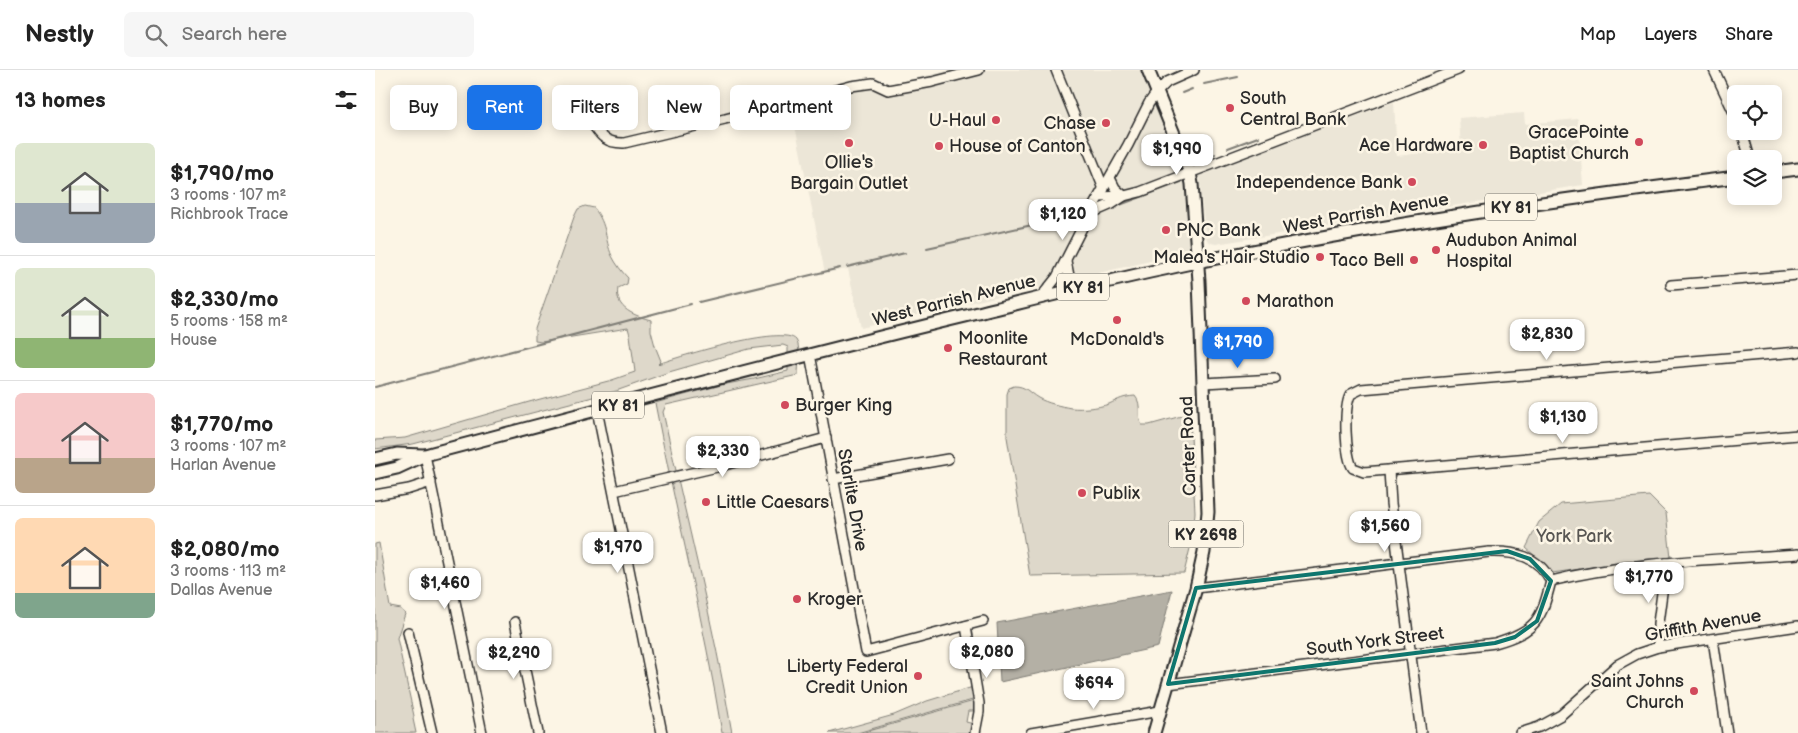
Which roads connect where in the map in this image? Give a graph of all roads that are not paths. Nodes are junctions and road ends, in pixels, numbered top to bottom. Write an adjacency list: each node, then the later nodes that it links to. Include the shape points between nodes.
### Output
1 (979, 70): 9 (street, via 888,90 873,84 851,86 624,144 603,139)
2 (1056, 70): 15 (street)
3 (1148, 70): 7 (main road, Carter Road)
4 (1194, 70): 7 (street, via 1167,82)
5 (1458, 70): 12 (street)
6 (1714, 70): 8 (street)
7 (1157, 92): 12 (main road, Carter Road); 13 (street)
8 (1727, 98)
9 (596, 130)
10 (1798, 169): 11 (main road)
11 (1782, 171)
12 (1190, 173): 16 (street); 19 (main road, Carter Road)
13 (1110, 178): 15 (street); 16 (street)
14 (1727, 178): 19 (main road, West Parrish Avenue / KY 81, via 1431,219)
15 (1101, 193): 16 (street); 17 (street)
16 (1124, 196): 17 (street)
17 (1089, 214): 18 (street)
18 (1066, 261): 22 (street, via 1070,281); 23 (street); 24 (street, via 1052,286)
19 (1197, 262): 22 (main road, West Parrish Avenue / KY 81); 28 (main road, Carter Road / KY 2698)
20 (1798, 274): 21 (street)
21 (1671, 285)
22 (1079, 288): 23 (main road, West Parrish Avenue / KY 81)
23 (1064, 292): 24 (main road, West Parrish Avenue / KY 81)
24 (1041, 297): 26 (main road, West Parrish Avenue / KY 81)
25 (1798, 352): 35 (street, via 1361,389 1348,398 1348,458 1353,468 1364,472)
26 (810, 354): 29 (main road, West Parrish Avenue / KY 81); 31 (street, Starlite Drive)
27 (1275, 379): 28 (street)
28 (1203, 383): 45 (main road, Carter Road / KY 2698, via 1208,512)
29 (597, 410): 32 (main road, West Parrish Avenue / KY 81); 39 (street)
30 (1798, 435): 35 (street)
31 (825, 438): 37 (street, Starlite Drive); 39 (street, via 717,468)
32 (425, 455): 33 (main road, West Parrish Avenue / KY 81, via 397,454); 36 (main road, West Parrish Avenue / KY 81, via 397,468); 38 (street)
33 (375, 459)
34 (948, 459): 37 (street)
35 (1389, 470): 42 (street)
36 (375, 473)
37 (833, 479): 48 (street, Starlite Drive, via 865,652)
38 (431, 482): 40 (street); 57 (street)
39 (614, 491): 59 (street)
40 (375, 496)
41 (1798, 554): 43 (street)
42 (1399, 563): 44 (street, via 1507,551 1530,559); 45 (street); 53 (street)
43 (1666, 563): 44 (street); 52 (street)
44 (1551, 581): 53 (street, South York Street, via 1542,614 1531,627 1515,637 1495,643)
45 (1196, 588): 54 (main road, Carter Road / KY 2698)
46 (983, 621): 48 (street)
47 (515, 622): 58 (street)
48 (966, 626): 60 (street, via 979,702)
49 (1798, 626): 51 (street, Griffith Avenue)
50 (408, 632): 56 (street)
51 (1713, 639): 52 (street, Griffith Avenue); 65 (street)
52 (1658, 647): 64 (street, Griffith Avenue, via 1627,659 1561,715)
53 (1411, 654): 54 (street, South York Street); 63 (street)
54 (1168, 684): 55 (main road, Carter Road / KY 2698)
55 (1160, 711): 61 (street); 62 (main road, Carter Road / KY 2698)
56 (432, 733)
57 (482, 733)
58 (538, 733)
59 (662, 733)
60 (975, 733)
61 (1031, 733)
62 (1154, 733)
63 (1421, 733)
64 (1520, 733)
65 (1727, 733)

